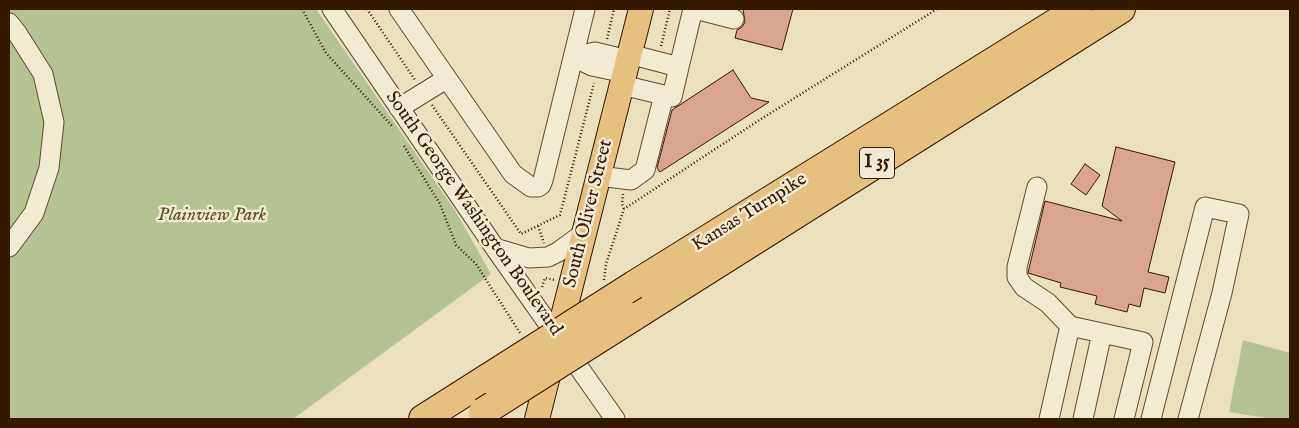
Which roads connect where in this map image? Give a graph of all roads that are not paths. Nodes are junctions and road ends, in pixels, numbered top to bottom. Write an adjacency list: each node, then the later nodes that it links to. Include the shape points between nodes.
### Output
1 (332, 9): 15 (street, South George Washington Boulevard)
2 (399, 9): 13 (street)
3 (586, 9): 10 (street)
4 (641, 9): 12 (main road, South Oliver Street)
5 (694, 9): 8 (street); 11 (street)
6 (1078, 9): 25 (highway, Kansas Turnpike / I 35, bridge)
7 (1122, 9): 24 (highway, Kansas Turnpike / I 35, bridge)
8 (734, 19)
9 (9, 23): 19 (street, via 42,74 54,122 49,168 34,213)
10 (574, 57): 12 (street, via 595,52 601,61); 13 (street, via 543,180 538,187 530,187 513,174)
11 (679, 67): 12 (street); 14 (street, via 672,97)
12 (626, 68): 14 (street); 16 (main road, South Oliver Street)
13 (446, 79): 15 (street)
14 (664, 95): 16 (street, via 645,170 632,180)
15 (399, 108): 20 (street, South George Washington Boulevard)
16 (598, 176): 18 (main road, South Oliver Street)
17 (1037, 187): 21 (street, via 1017,277 1024,287 1048,303)
18 (584, 233): 20 (street, via 548,257 529,258); 23 (main road, South Oliver Street)
19 (9, 247)
20 (495, 248): 23 (street, South George Washington Boulevard)
21 (1070, 326): 22 (street); 28 (street)
22 (1102, 333): 29 (street); 30 (street, via 1143,342)
23 (558, 337): 26 (main road, South Oliver Street); 27 (street, South George Washington Boulevard)
24 (478, 416)
25 (423, 419)
26 (537, 419)
27 (616, 419)
28 (1049, 419)
29 (1083, 419)
30 (1124, 419)
31 (1151, 419): 32 (street, via 1205,207 1239,214 1222,293)
32 (1188, 419)

